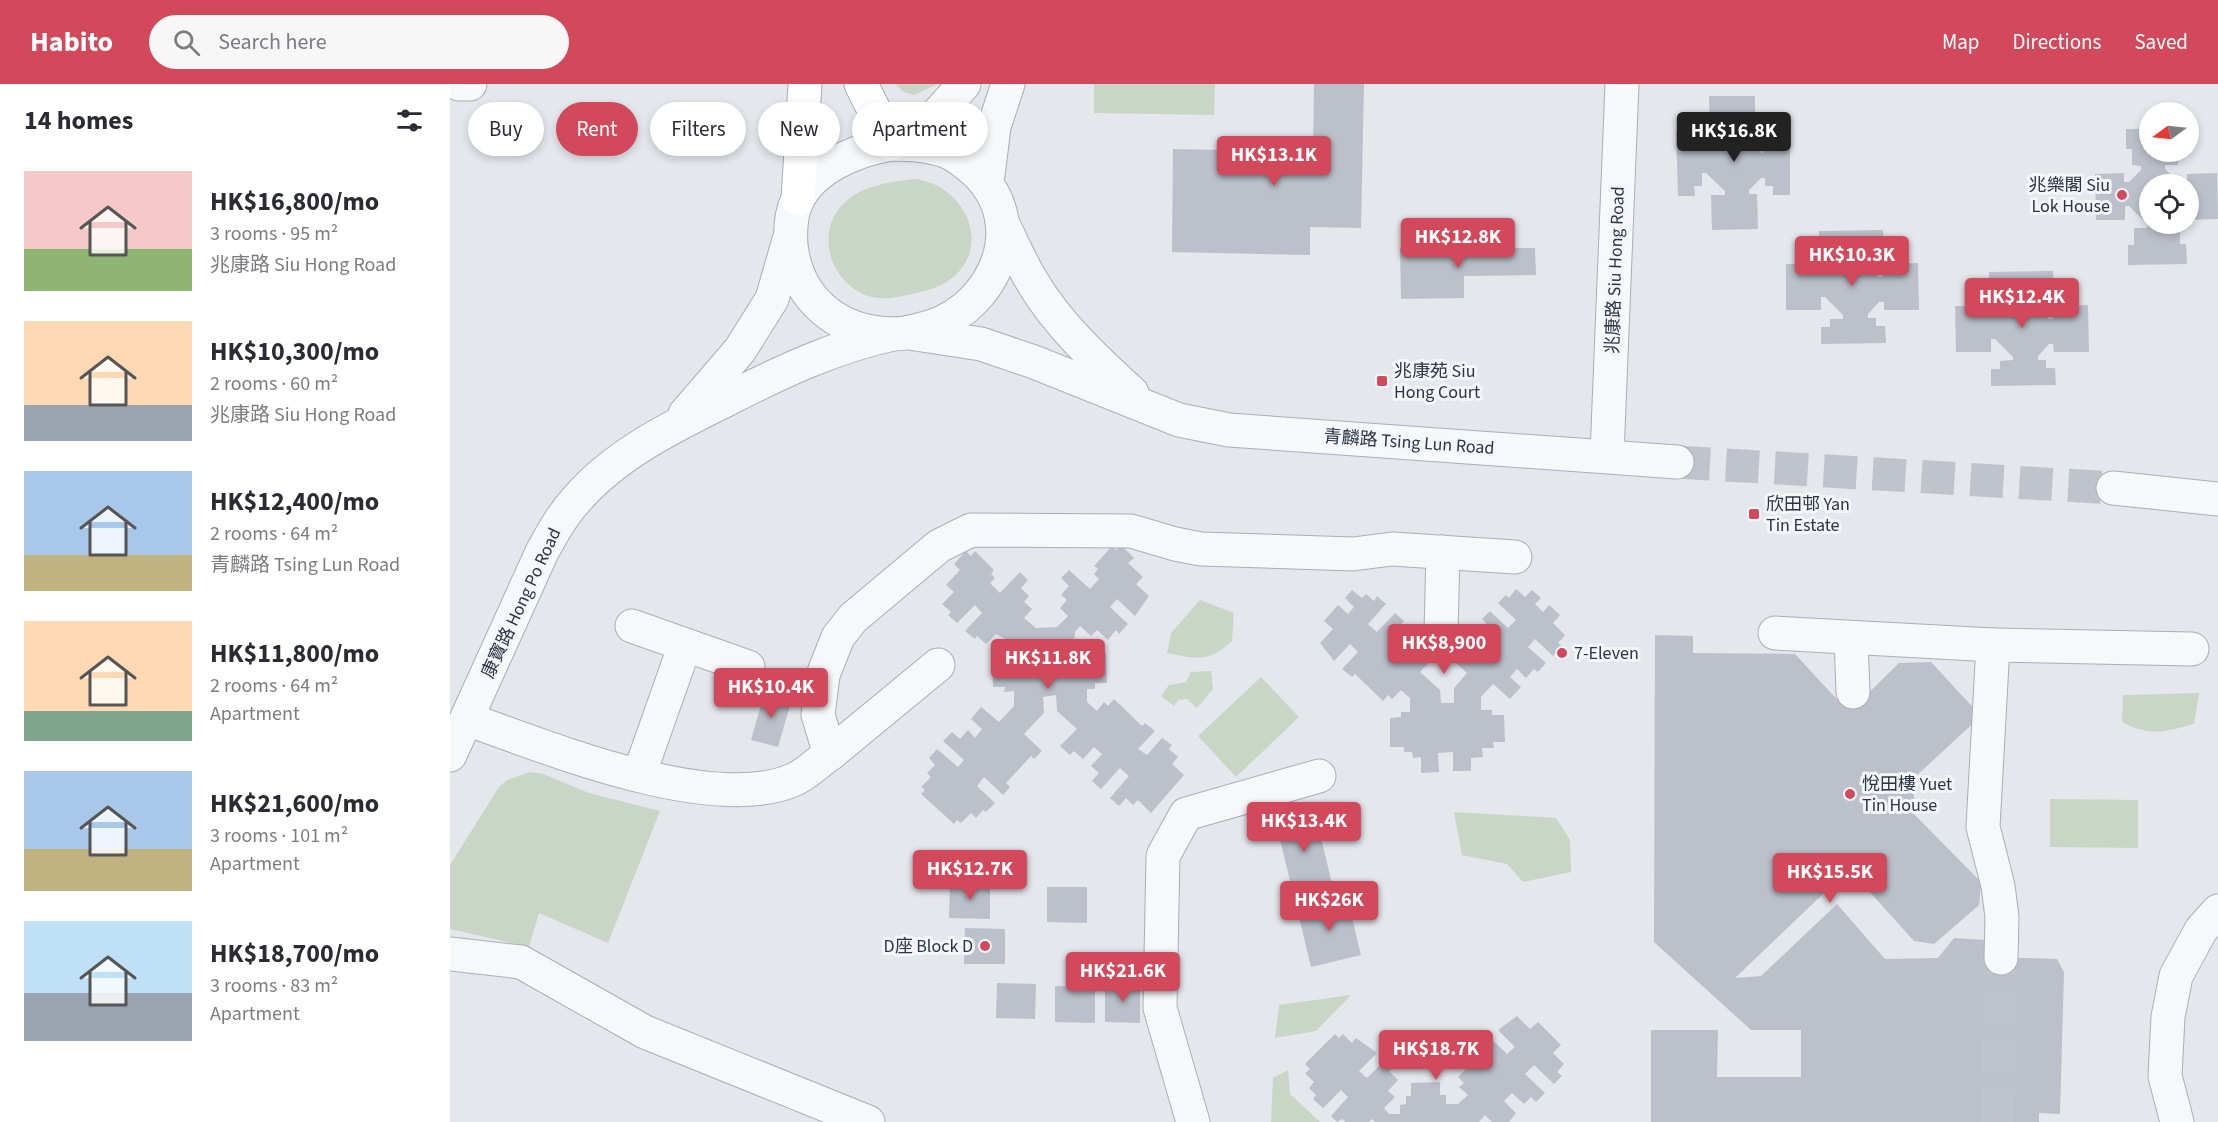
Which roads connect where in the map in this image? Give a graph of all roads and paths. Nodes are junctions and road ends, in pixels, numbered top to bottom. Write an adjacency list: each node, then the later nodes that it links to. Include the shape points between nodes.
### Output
1 (459, 84): 2 (street)
2 (470, 84)
3 (805, 84): 13 (main road)
4 (861, 84): 8 (main road)
5 (964, 84): 9 (street)
6 (1008, 84): 12 (street, via 994,127)
7 (1622, 84): 19 (street, 兆康路 Siu Hong Road)
8 (873, 102)
9 (945, 102)
10 (852, 155): 13 (street, via 811,182)
11 (954, 156): 12 (street)
12 (987, 183): 14 (street)
13 (798, 199): 15 (street)
14 (1002, 222): 16 (street, via 996,269 969,307 947,321); 17 (street, 青麟路 Tsing Lun Road, via 1033,284 1060,320)
15 (790, 237): 16 (street, via 793,263 812,300 849,324 871,332); 18 (street, 康寶路 Hong Po Road, via 772,299 740,350)
16 (901, 334): 17 (street, 青麟路 Tsing Lun Road, via 981,344); 18 (street, 康寶路 Hong Po Road, via 854,342)
17 (1145, 405): 19 (street, 青麟路 Tsing Lun Road, via 1179,420 1229,430)
18 (674, 426): 35 (street, 康寶路 Hong Po Road, via 602,475 558,522)
19 (1607, 455): 20 (street, 青麟路 Tsing Lun Road)
20 (1677, 462)
21 (2113, 488): 22 (street)
22 (2218, 499)
23 (1443, 552): 24 (street); 26 (street); 36 (street, via 1392,549 1353,554 1201,549 1131,531 971,530 939,546 853,618 838,637 823,675 818,715)
24 (1515, 557)
25 (632, 626): 29 (street)
26 (1441, 632)
27 (1775, 633): 28 (street)
28 (1851, 638): 30 (street); 34 (street)
29 (685, 645): 33 (street); 38 (street)
30 (1993, 645): 31 (street); 42 (street, via 1983,827 1998,886)
31 (2192, 649)
32 (938, 665): 36 (street)
33 (748, 668)
34 (1853, 692)
35 (467, 719): 37 (street, 康寶路 Hong Po Road); 38 (street)
36 (830, 754): 38 (street, via 794,780 756,790)
37 (450, 755)
38 (639, 775)
39 (1319, 776): 44 (street, via 1186,814 1163,856 1160,1008)
40 (2212, 928): 45 (street, via 2176,976 2168,1017 2165,1076)
41 (450, 954): 43 (street, via 521,962 645,1032)
42 (2001, 958)
43 (868, 1122)
44 (1193, 1122)
45 (2177, 1122)

